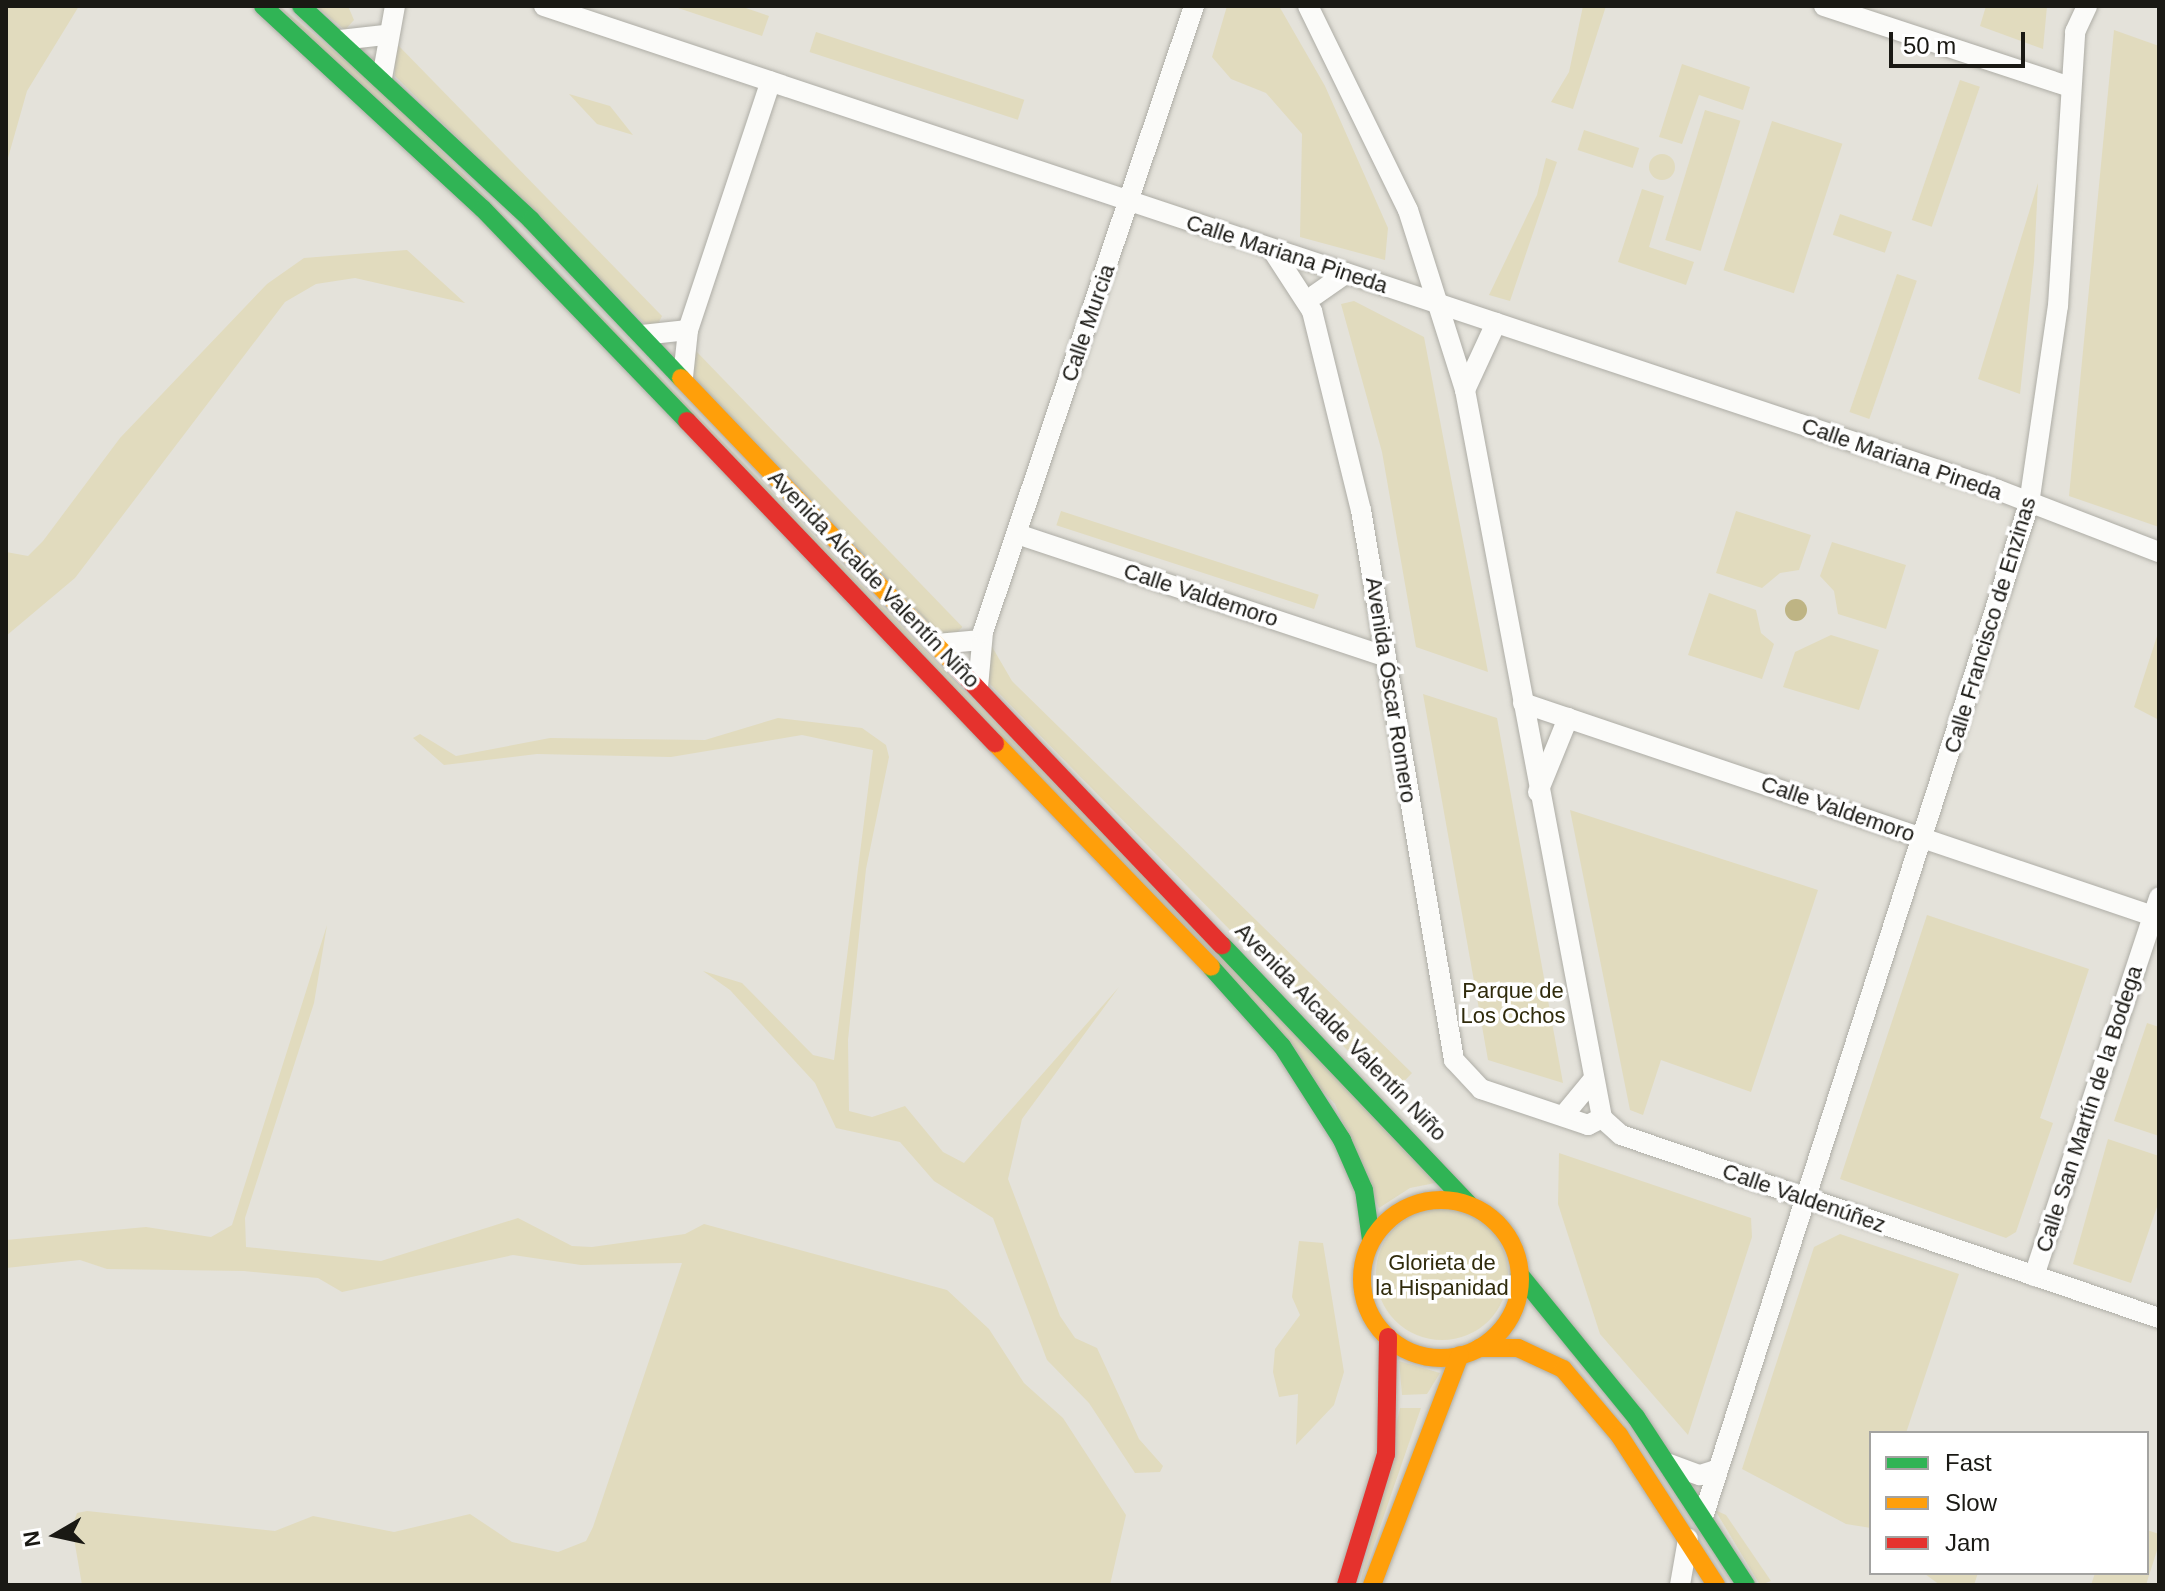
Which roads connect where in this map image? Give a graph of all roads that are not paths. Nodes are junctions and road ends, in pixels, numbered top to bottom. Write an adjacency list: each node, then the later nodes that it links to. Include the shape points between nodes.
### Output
1 (263, 6): 44 (main road, Avenida Alcalde Valentín Niño, via 494,219 1228,985 1282,1046 1335,1128 1364,1190)
2 (301, 6): 12 (main road, Avenida Alcalde Valentín Niño)
3 (395, 6): 11 (street)
4 (544, 6): 14 (street, Calle Mariana Pineda)
5 (1194, 6): 16 (street, Calle Murcia)
6 (1308, 6): 21 (street, via 1377,137)
7 (1824, 6): 15 (street)
8 (2066, 6): 10 (street, Calle Francisco de Enzinas)
9 (2087, 6): 10 (street, Calle Francisco de Enzinas)
10 (2075, 32): 15 (street, Calle Francisco de Enzinas)
11 (385, 35): 12 (street); 13 (street)
12 (340, 40): 13 (main road, Avenida Alcalde Valentín Niño)
13 (382, 78): 24 (main road, Avenida Alcalde Valentín Niño)
14 (771, 81): 16 (street, Calle Mariana Pineda); 23 (street)
15 (2071, 87): 27 (street, Calle Francisco de Enzinas, via 2058,306)
16 (1129, 201): 17 (street, Calle Mariana Pineda); 28 (street, Calle Murcia)
17 (1270, 248): 18 (street, Calle Mariana Pineda); 20 (street, Avenida Óscar Romero)
18 (1310, 261): 19 (street, Calle Mariana Pineda); 20 (street, Avenida Óscar Romero)
19 (1346, 273): 20 (street); 21 (street, Calle Mariana Pineda)
20 (1309, 297): 32 (street, Avenida Óscar Romero, via 1361,510)
21 (1442, 305): 22 (street, Calle Mariana Pineda); 26 (street)
22 (1496, 323): 26 (street); 27 (street, Calle Mariana Pineda)
23 (688, 330): 24 (street); 25 (street)
24 (642, 335): 25 (main road, Avenida Alcalde Valentín Niño)
25 (683, 377): 31 (main road, Avenida Alcalde Valentín Niño)
26 (1465, 390): 34 (street)
27 (2029, 504): 29 (street, Calle Mariana Pineda); 37 (street, Calle Francisco de Enzinas)
28 (1017, 534): 30 (street, Calle Murcia); 32 (street, Calle Valdemoro)
29 (2159, 552)
30 (981, 640): 31 (street); 33 (street, Calle Murcia)
31 (937, 644): 33 (main road, Avenida Alcalde Valentín Niño)
32 (1386, 657): 40 (street, Avenida Óscar Romero, via 1460,1072 1481,1089)
33 (978, 687): 43 (main road, Avenida Alcalde Valentín Niño)
34 (1523, 703): 35 (street, Calle Valdemoro); 36 (street)
35 (1568, 718): 36 (street); 37 (street, Calle Valdemoro)
36 (1538, 792): 39 (street)
37 (1922, 837): 38 (street, Calle Valdemoro); 42 (street, Calle Francisco de Enzinas)
38 (2156, 906): 46 (street, Calle San Martín de la Bodega)
39 (1592, 1081): 40 (street); 41 (street)
40 (1563, 1116): 41 (street, via 1588,1125)
41 (1602, 1118): 42 (street, Calle Valdenúñez, via 1621,1135)
42 (1805, 1198): 46 (street, Calle Valdenúñez); 52 (street, Calle Francisco de Enzinas)
43 (1469, 1204): 44 (main road, via 1446,1199 1403,1209); 45 (main road, via 1508,1236)
44 (1371, 1240): 48 (main road, via 1362,1281 1375,1321)
45 (1520, 1275): 49 (main road, via 1507,1322); 51 (main road)
46 (2034, 1276): 47 (street, Calle Valdenúñez)
47 (2159, 1318)
48 (1388, 1337): 50 (main road, via 1422,1356); 55 (main road, via 1386,1454)
49 (1479, 1348): 50 (main road); 54 (main road, via 1533,1352 1563,1369 1619,1435)
50 (1460, 1355): 56 (main road)
51 (1669, 1464): 52 (street); 53 (main road)
52 (1713, 1471): 53 (street, Calle Francisco de Enzinas)
53 (1703, 1517): 59 (main road)
54 (1688, 1539): 57 (street); 58 (main road)
55 (1346, 1585)
56 (1372, 1585)
57 (1680, 1585)
58 (1716, 1585)
59 (1746, 1585)

